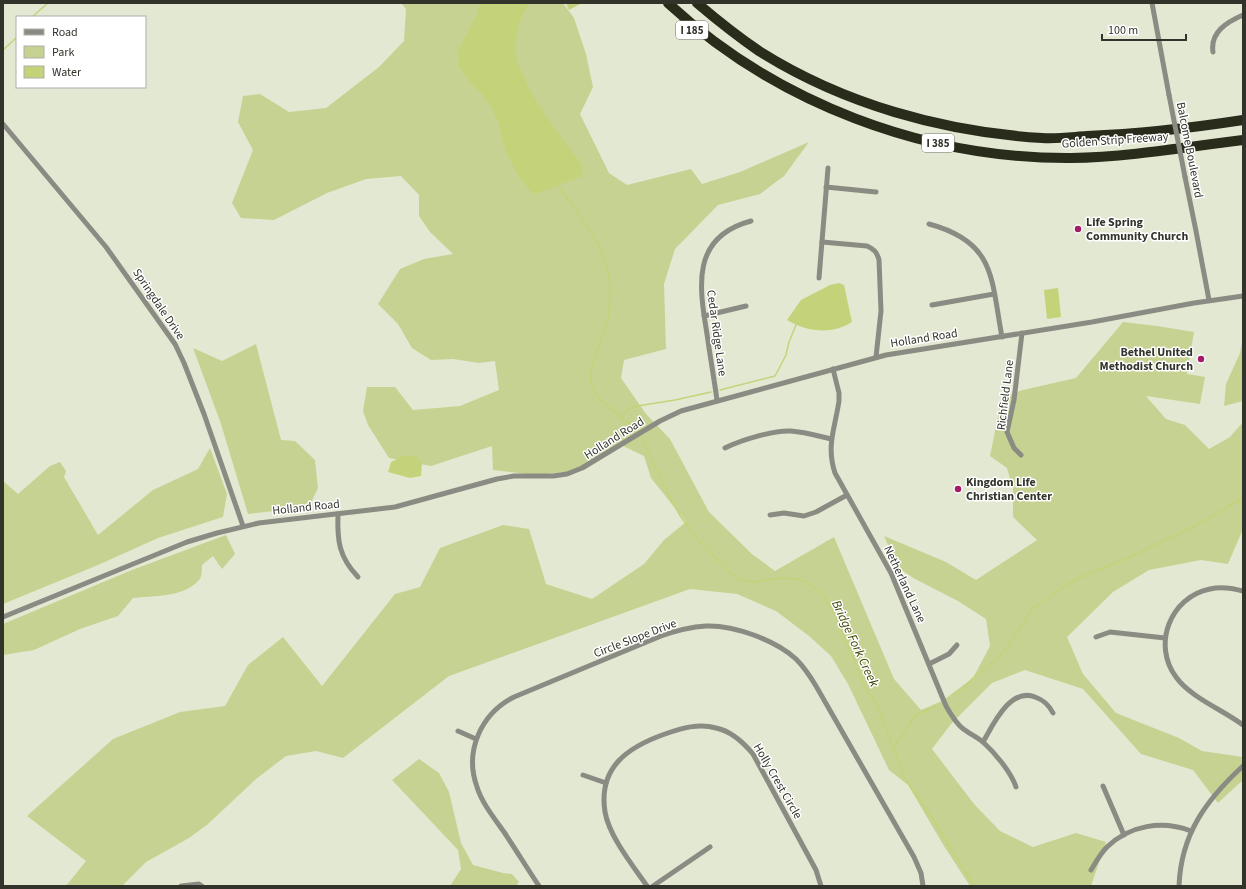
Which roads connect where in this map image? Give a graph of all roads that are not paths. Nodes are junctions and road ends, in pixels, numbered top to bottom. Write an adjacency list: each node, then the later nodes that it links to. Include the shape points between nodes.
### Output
1 (659, 3): 6 (highway, I 185, via 698,35)
2 (668, 3): 6 (highway, Golden Strip Freeway / I 385)
3 (697, 3): 8 (highway, Golden Strip Freeway / I 385, via 735,34 790,69 875,106 956,127 1043,138 1129,135)
4 (1152, 3): 20 (street, Balcome Boulevard, bridge)
5 (1243, 15): 7 (street, via 1217,34 1212,44)
6 (729, 51): 10 (highway, Golden Strip Freeway / I 385, via 781,84 835,110 898,133 961,148 1013,155 1071,158 1123,155)
7 (1213, 52)
8 (1243, 120)
9 (3, 124): 35 (street, Springdale Drive, via 106,247 175,344 201,407)
10 (1243, 140)
11 (828, 168): 12 (street)
12 (826, 187): 13 (street); 16 (street)
13 (876, 192)
14 (751, 221): 23 (street, Cedar Ridge Lane, via 739,224 725,233 707,254 701,280)
15 (929, 224): 18 (street, via 966,239 975,247 988,267)
16 (822, 242): 17 (street); 26 (street, via 867,246 878,255 881,312)
17 (819, 278)
18 (994, 294): 21 (street); 25 (street)
19 (1243, 296): 20 (street, Holland Road)
20 (1209, 300): 24 (street, Holland Road)
21 (932, 305)
22 (746, 306): 23 (street)
23 (704, 316): 28 (street, Cedar Ridge Lane)
24 (1022, 333): 25 (street, Holland Road); 31 (street, Richfield Lane, via 1014,400 1007,432 1014,448)
25 (1002, 337): 26 (street, Holland Road)
26 (876, 358): 27 (street, Holland Road)
27 (833, 369): 28 (street, Holland Road); 29 (street, Netherland Lane, via 840,401)
28 (717, 400): 33 (street, Holland Road, via 667,417 594,462 567,474 514,476 395,507)
29 (831, 439): 30 (street, via 782,431 734,443); 32 (street, Netherland Lane, via 834,473)
30 (725, 448)
31 (1021, 455)
32 (847, 495): 34 (street, via 804,516 784,513); 42 (street, Netherland Lane, via 891,572)
33 (338, 514): 35 (street, Holland Road); 36 (street, via 337,532 341,552 347,565)
34 (770, 515)
35 (243, 526): 38 (street, Holland Road, via 188,542)
36 (358, 577)
37 (1243, 591): 40 (street, via 1215,588 1191,597 1174,613)
38 (3, 617)
39 (1096, 637): 40 (street, via 1110,632)
40 (1165, 638): 44 (street, via 1167,660 1180,682)
41 (956, 645): 42 (street, via 948,654)
42 (929, 664): 47 (street, Netherland Lane, via 952,717)
43 (1053, 714): 47 (street, via 1041,699 1033,696 1018,697 1002,712)
44 (1243, 725)
45 (458, 731): 46 (street)
46 (476, 739): 59 (street, Circle Slope Drive, via 473,769 477,788); 63 (street, Circle Slope Drive, via 489,716 508,700 661,636 705,626 742,632 782,648 807,672 914,857)
47 (983, 742): 52 (street, Netherland Lane, via 1009,773)
48 (1243, 766): 53 (street, via 1206,805)
49 (583, 775): 50 (street)
50 (606, 783): 60 (street, Holly Crest Circle, via 604,808 608,826); 62 (street, Holly Crest Circle, via 622,757 654,738 693,726 715,727 728,732 753,754 816,870)
51 (1104, 786): 54 (street)
52 (1016, 787)
53 (1191, 831): 54 (street, via 1156,825); 64 (street, via 1182,862)
54 (1124, 835): 56 (street, via 1106,848)
55 (710, 847): 61 (street)
56 (1091, 870)
57 (181, 886): 58 (street)
58 (202, 886)
59 (539, 886)
60 (647, 886)
61 (653, 886)
62 (821, 886)
63 (923, 886)
64 (1179, 886)

